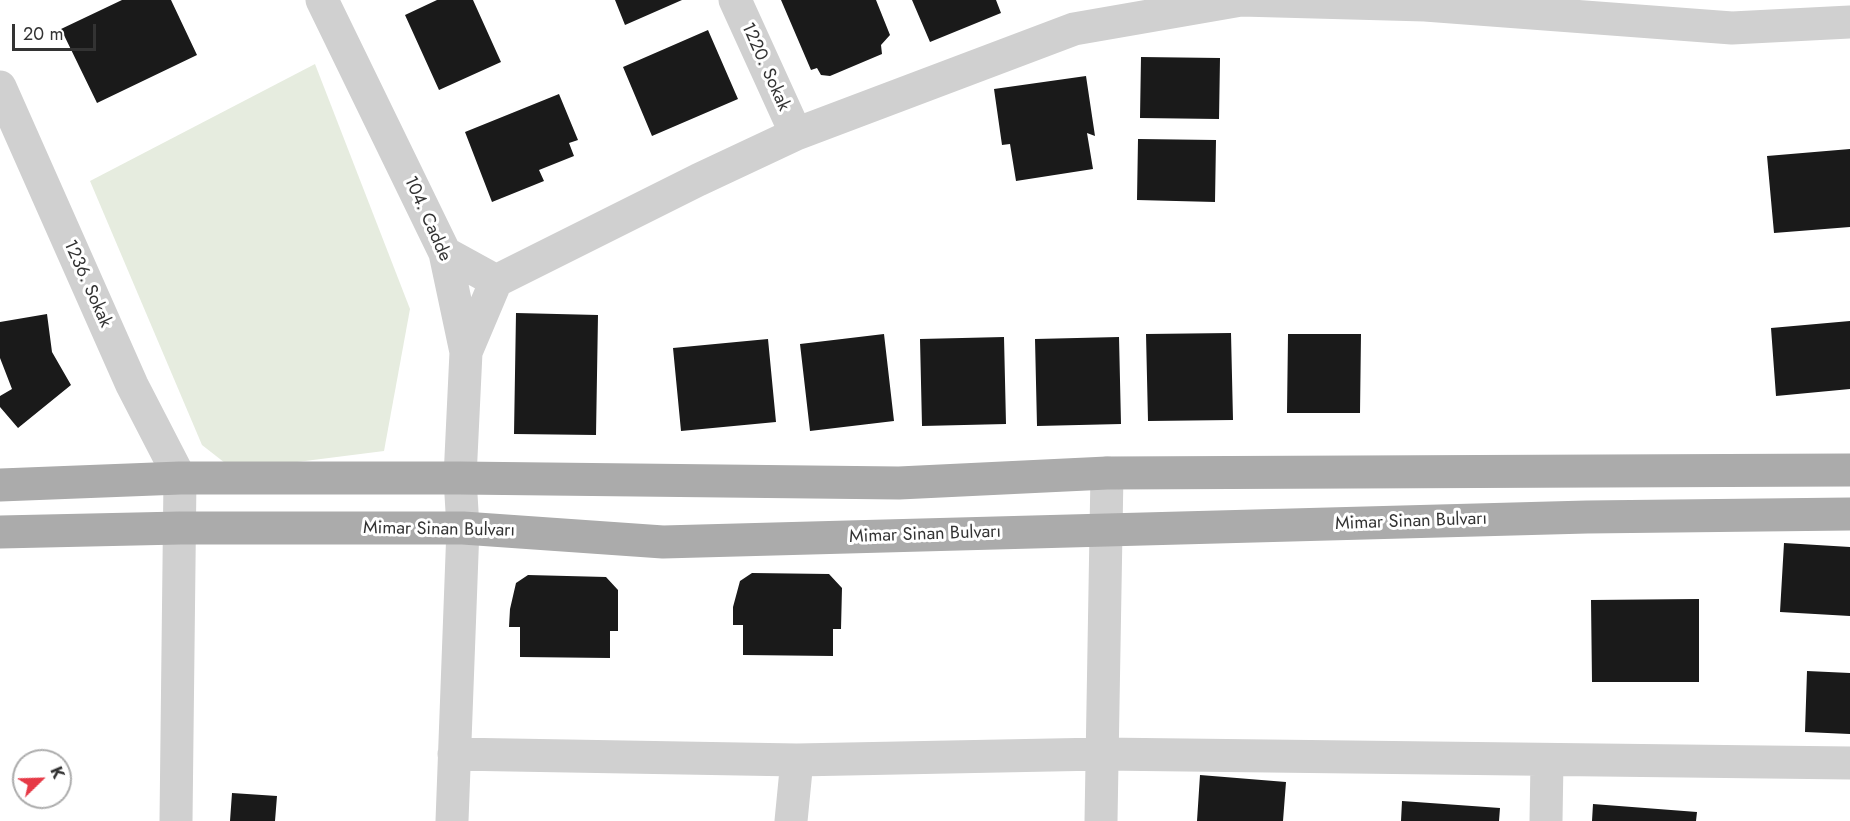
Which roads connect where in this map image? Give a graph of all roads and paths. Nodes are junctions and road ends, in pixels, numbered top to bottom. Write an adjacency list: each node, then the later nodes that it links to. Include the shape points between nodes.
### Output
1 (322, 0): 9 (street, 104. Cadde)
2 (735, 0): 8 (street, 1220. Sokak)
3 (1845, 0): 5 (street)
4 (1424, 3): 6 (street, via 1732,28); 8 (street, via 1241,0 1074,29)
5 (1850, 13)
6 (1850, 22)
7 (0, 87): 15 (street, 1236. Sokak, via 132,385)
8 (796, 134): 10 (street)
9 (445, 253): 10 (street); 11 (street, 104. Cadde)
10 (496, 281): 11 (street)
11 (466, 352): 14 (street, 104. Cadde)
12 (1850, 470): 13 (main road)
13 (1107, 473): 14 (main road, via 899,483); 20 (street)
14 (460, 477): 15 (main road); 19 (street, 104. Cadde)
15 (180, 478): 16 (main road); 18 (street)
16 (0, 485)
17 (1850, 514): 20 (main road, Mimar Sinan Bulvarı)
18 (180, 528): 19 (main road, Mimar Sinan Bulvarı); 21 (main road, Mimar Sinan Bulvarı); 27 (street)
19 (463, 528): 20 (main road, Mimar Sinan Bulvarı, via 663,542); 22 (street, 104. Cadde)
20 (1108, 530): 23 (street)
21 (0, 532)
22 (454, 754): 24 (street); 28 (street, 104. Cadde)
23 (1102, 754): 24 (street); 25 (street); 30 (street)
24 (797, 760): 29 (street)
25 (1547, 761): 26 (street); 31 (street)
26 (1850, 763)
27 (176, 821)
28 (452, 821)
29 (791, 821)
30 (1101, 821)
31 (1546, 821)

